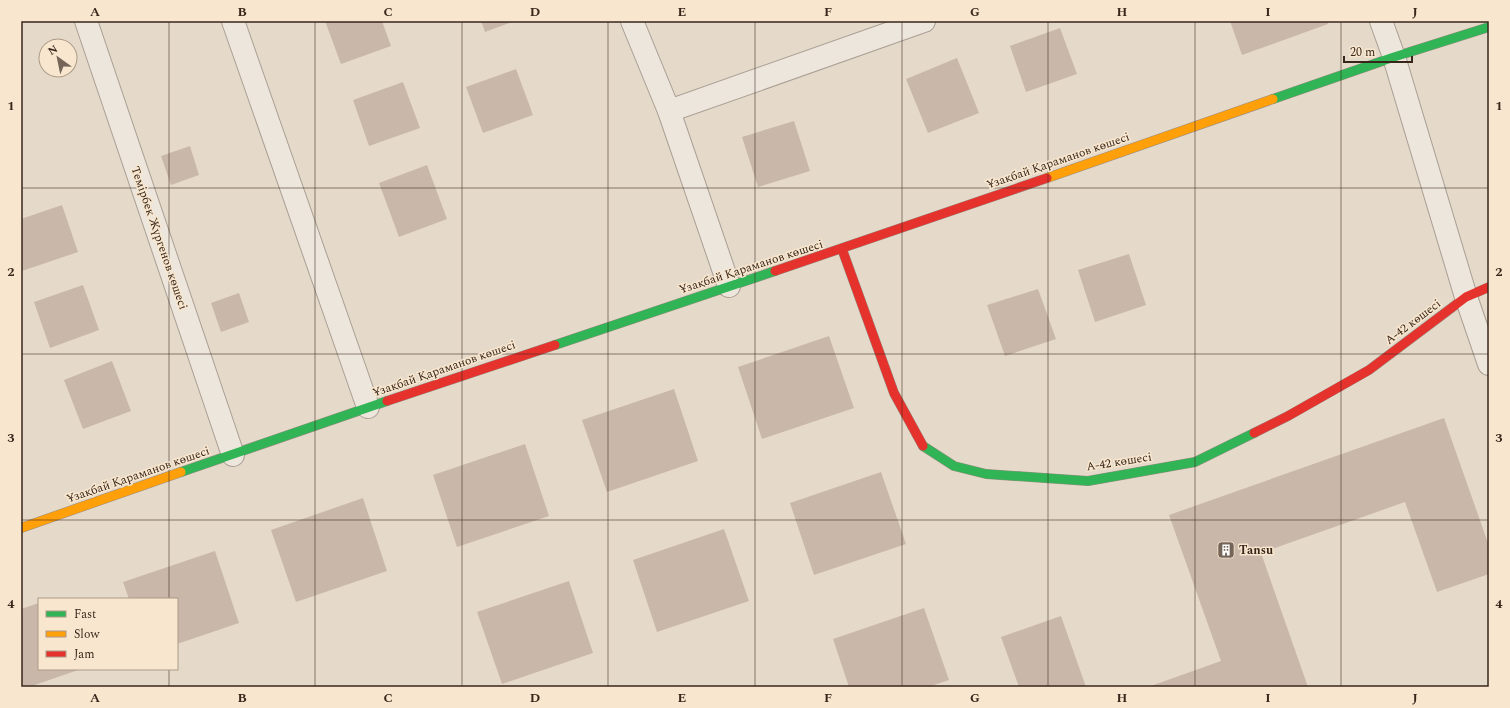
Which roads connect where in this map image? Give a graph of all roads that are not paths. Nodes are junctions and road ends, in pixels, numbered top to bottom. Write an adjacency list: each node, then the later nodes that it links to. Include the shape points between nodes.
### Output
1 (86, 21): 15 (street, Темірбек Жүргенов көшесі)
2 (233, 21): 14 (street)
3 (632, 21): 8 (street)
4 (924, 21): 8 (street)
5 (1381, 21): 7 (street)
6 (1489, 27): 7 (street, Ұзақбай Қараманов көшесі)
7 (1394, 57): 9 (street, Ұзақбай Қараманов көшесі); 12 (street)
8 (669, 111): 10 (street)
9 (842, 249): 10 (street, Ұзақбай Қараманов көшесі); 12 (street, А-42 көшесі, via 894,393 922,446 954,466 994,474 1088,481 1195,462 1288,416 1369,370)
10 (729, 286): 14 (street, Ұзақбай Қараманов көшесі)
11 (1489, 287): 12 (street, А-42 көшесі)
12 (1466, 297): 13 (street)
13 (1489, 364)
14 (368, 407): 15 (street, Ұзақбай Қараманов көшесі)
15 (233, 455): 16 (street, Ұзақбай Қараманов көшесі)
16 (21, 528)

